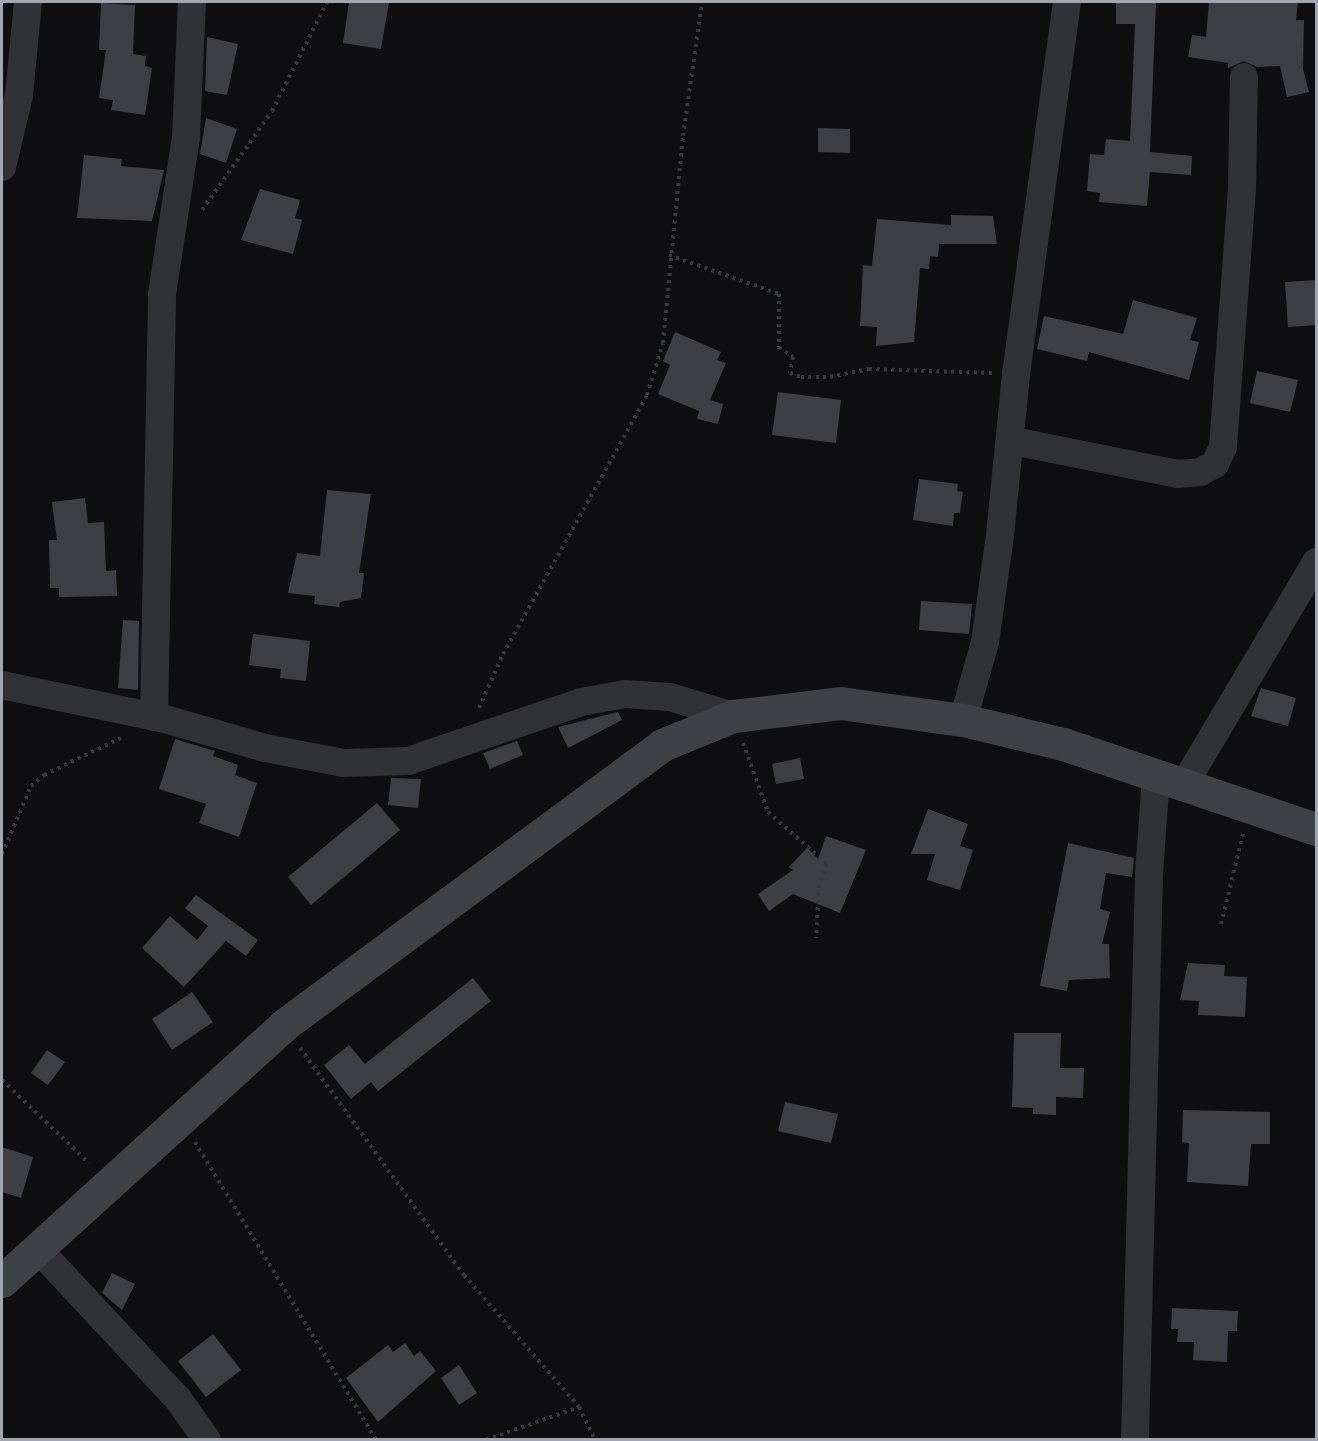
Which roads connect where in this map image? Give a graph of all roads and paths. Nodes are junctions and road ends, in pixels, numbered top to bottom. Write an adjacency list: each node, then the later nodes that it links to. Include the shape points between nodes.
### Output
1 (28, 2): 7 (street, via 19,96)
2 (192, 2): 15 (street, via 186,138 162,294)
3 (327, 2): 8 (path, via 272,111 227,181)
4 (702, 2): 9 (path)
5 (1067, 2): 10 (street)
6 (1244, 77): 11 (street, via 1242,188 1223,447 1215,464 1200,472 1178,474)
7 (2, 167)
8 (194, 220)
9 (669, 255): 10 (path, via 779,294 779,347 793,357 790,372 801,377 830,377 869,369); 18 (path, via 663,343 647,395 503,654)
10 (1016, 374): 11 (street)
11 (1013, 441): 16 (street, via 984,642)
12 (1317, 562): 19 (street)
13 (2, 685): 15 (street)
14 (733, 716): 16 (street, via 840,704); 18 (street, via 670,697 626,694 581,702); 24 (path, via 768,812 827,864 819,885); 25 (street, via 662,745)
15 (154, 717): 18 (street, via 265,748 344,763 408,761)
16 (963, 720): 19 (street, via 1063,744)
17 (126, 736): 22 (path, via 44,775 31,786)
18 (463, 744)
19 (1170, 779): 20 (street); 36 (street, via 1148,897)
20 (1249, 804): 21 (street); 23 (path)
21 (1317, 829)
22 (2, 854)
23 (1221, 924)
24 (816, 938)
25 (284, 1025): 27 (street); 31 (path, via 464,1275)
26 (2, 1080): 28 (path)
27 (179, 1116): 28 (street); 33 (path)
28 (109, 1183): 29 (street)
29 (39, 1250): 30 (street); 32 (street, via 178,1399)
30 (2, 1281)
31 (579, 1407): 34 (path); 35 (path)
32 (207, 1440)
33 (376, 1440)
34 (486, 1440)
35 (596, 1440)
36 (1135, 1440)

